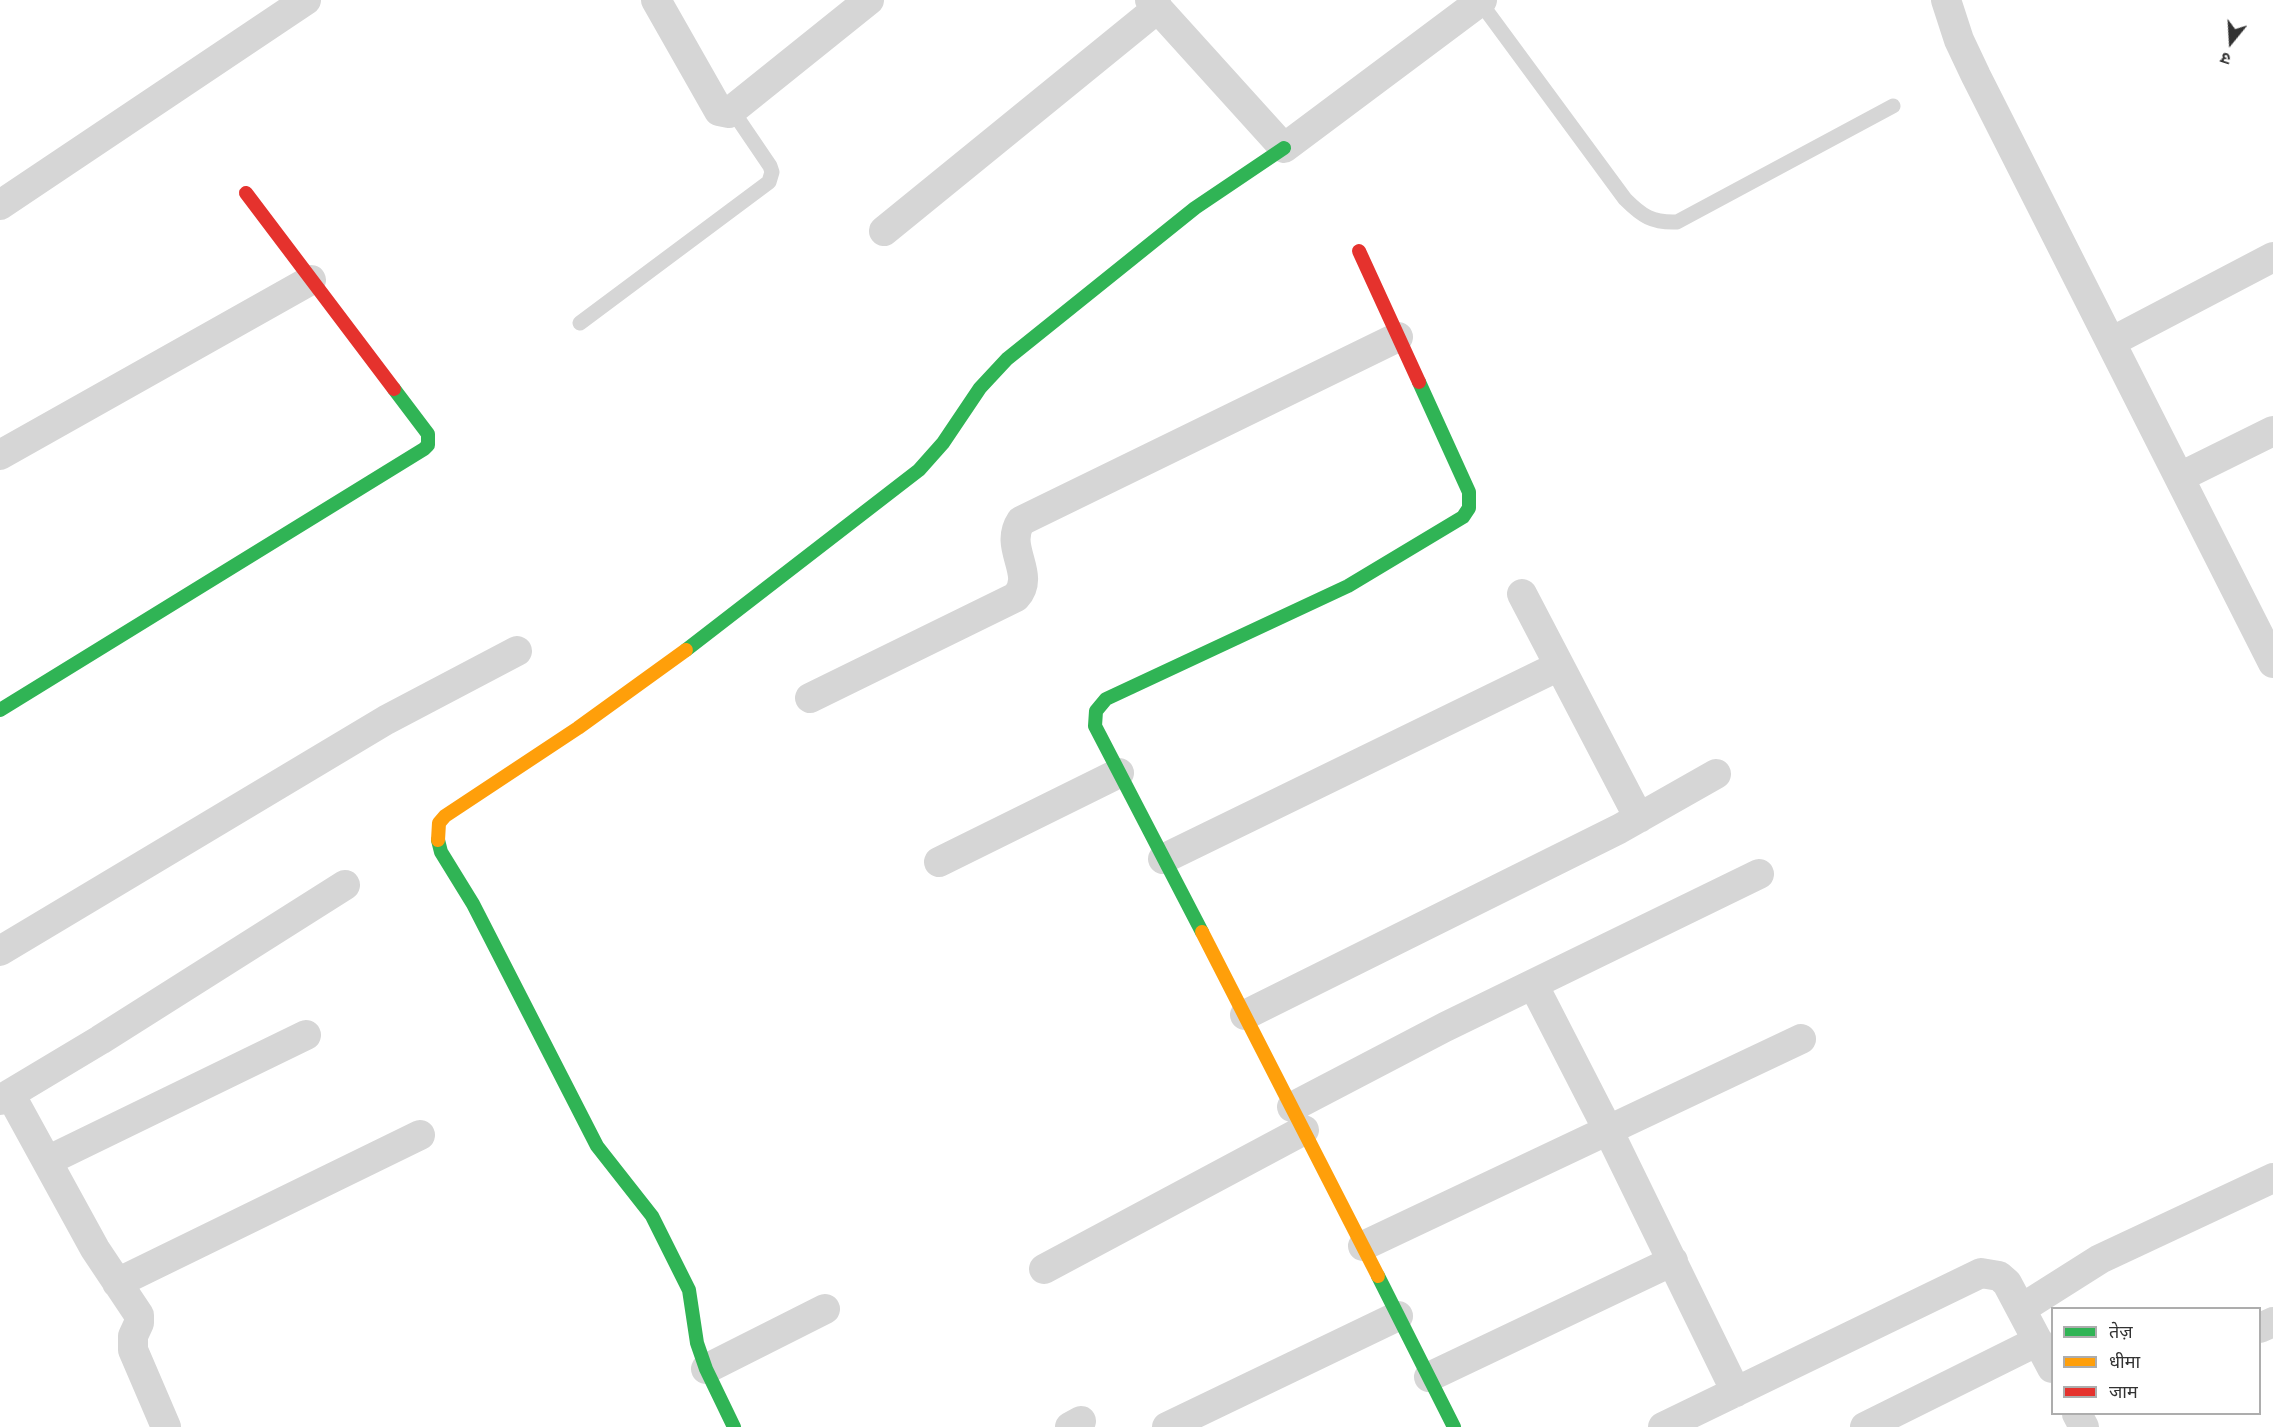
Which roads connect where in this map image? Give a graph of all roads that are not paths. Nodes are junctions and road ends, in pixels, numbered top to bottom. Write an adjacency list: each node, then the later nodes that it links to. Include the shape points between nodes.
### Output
1 (306, 0): 11 (street)
2 (656, 0): 8 (street, via 719,111)
3 (869, 0): 8 (street)
4 (1946, 0): 18 (street, via 1976,76)
5 (1481, 1): 7 (lane, via 1625,200 1642,216 1664,222 1677,222); 9 (street)
6 (1154, 4): 9 (street); 12 (street)
7 (1893, 106)
8 (732, 111): 16 (lane, via 770,166 769,182)
9 (1284, 148): 55 (street, via 1195,208 1007,359 980,388 944,443 919,470 718,627 439,823 441,852 473,904 597,1146 652,1216 689,1290 697,1343)
10 (246, 193): 15 (street)
11 (0, 205)
12 (884, 231)
13 (1359, 250): 17 (street)
14 (2273, 257): 18 (street)
15 (312, 280): 20 (street); 27 (street, via 428,434 428,445)
16 (580, 322)
17 (1398, 337): 26 (street, via 1021,521 1014,542 1024,581 1016,597); 28 (street, via 1469,492 1469,508 1463,517 1348,586 1106,699 1098,706 1095,726)
18 (2111, 342): 21 (street)
19 (2273, 431): 21 (street)
20 (0, 455)
21 (2180, 477): 24 (street)
22 (1522, 594): 25 (street)
23 (517, 651): 35 (street, via 386,720)
24 (2273, 663)
25 (1559, 666): 30 (street); 31 (street)
26 (810, 698)
27 (0, 710)
28 (1119, 773): 31 (street); 32 (street)
29 (1716, 774): 30 (street)
30 (1639, 818): 37 (street)
31 (1163, 860): 37 (street)
32 (939, 862)
33 (1759, 874): 36 (street)
34 (345, 885): 40 (street)
35 (0, 951)
36 (1533, 984): 41 (street, via 1445,1028); 42 (street)
37 (1245, 1015): 41 (street)
38 (306, 1035): 44 (street)
39 (1802, 1039): 42 (street)
40 (5, 1097): 44 (street)
41 (1298, 1118): 46 (street); 48 (street)
42 (1608, 1130): 46 (street); 47 (street)
43 (420, 1135): 49 (street)
44 (48, 1161): 49 (street)
45 (2273, 1178): 51 (street, via 2100,1259)
46 (1363, 1246): 52 (street)
47 (1673, 1261): 56 (street); 57 (street)
48 (1044, 1269)
49 (117, 1283): 58 (street, via 139,1315 133,1350)
50 (825, 1309): 55 (street)
51 (2021, 1309): 53 (street); 57 (street, via 2007,1283 1999,1276 1982,1273)
52 (1398, 1316): 56 (street); 60 (street)
53 (2038, 1341): 54 (street); 63 (street)
54 (2051, 1366)
55 (706, 1369): 59 (street)
56 (1429, 1377): 61 (street)
57 (1736, 1392): 62 (street)
58 (166, 1427)
59 (734, 1427)
60 (1167, 1427)
61 (1454, 1427)
62 (1663, 1427)
63 (1865, 1427)

